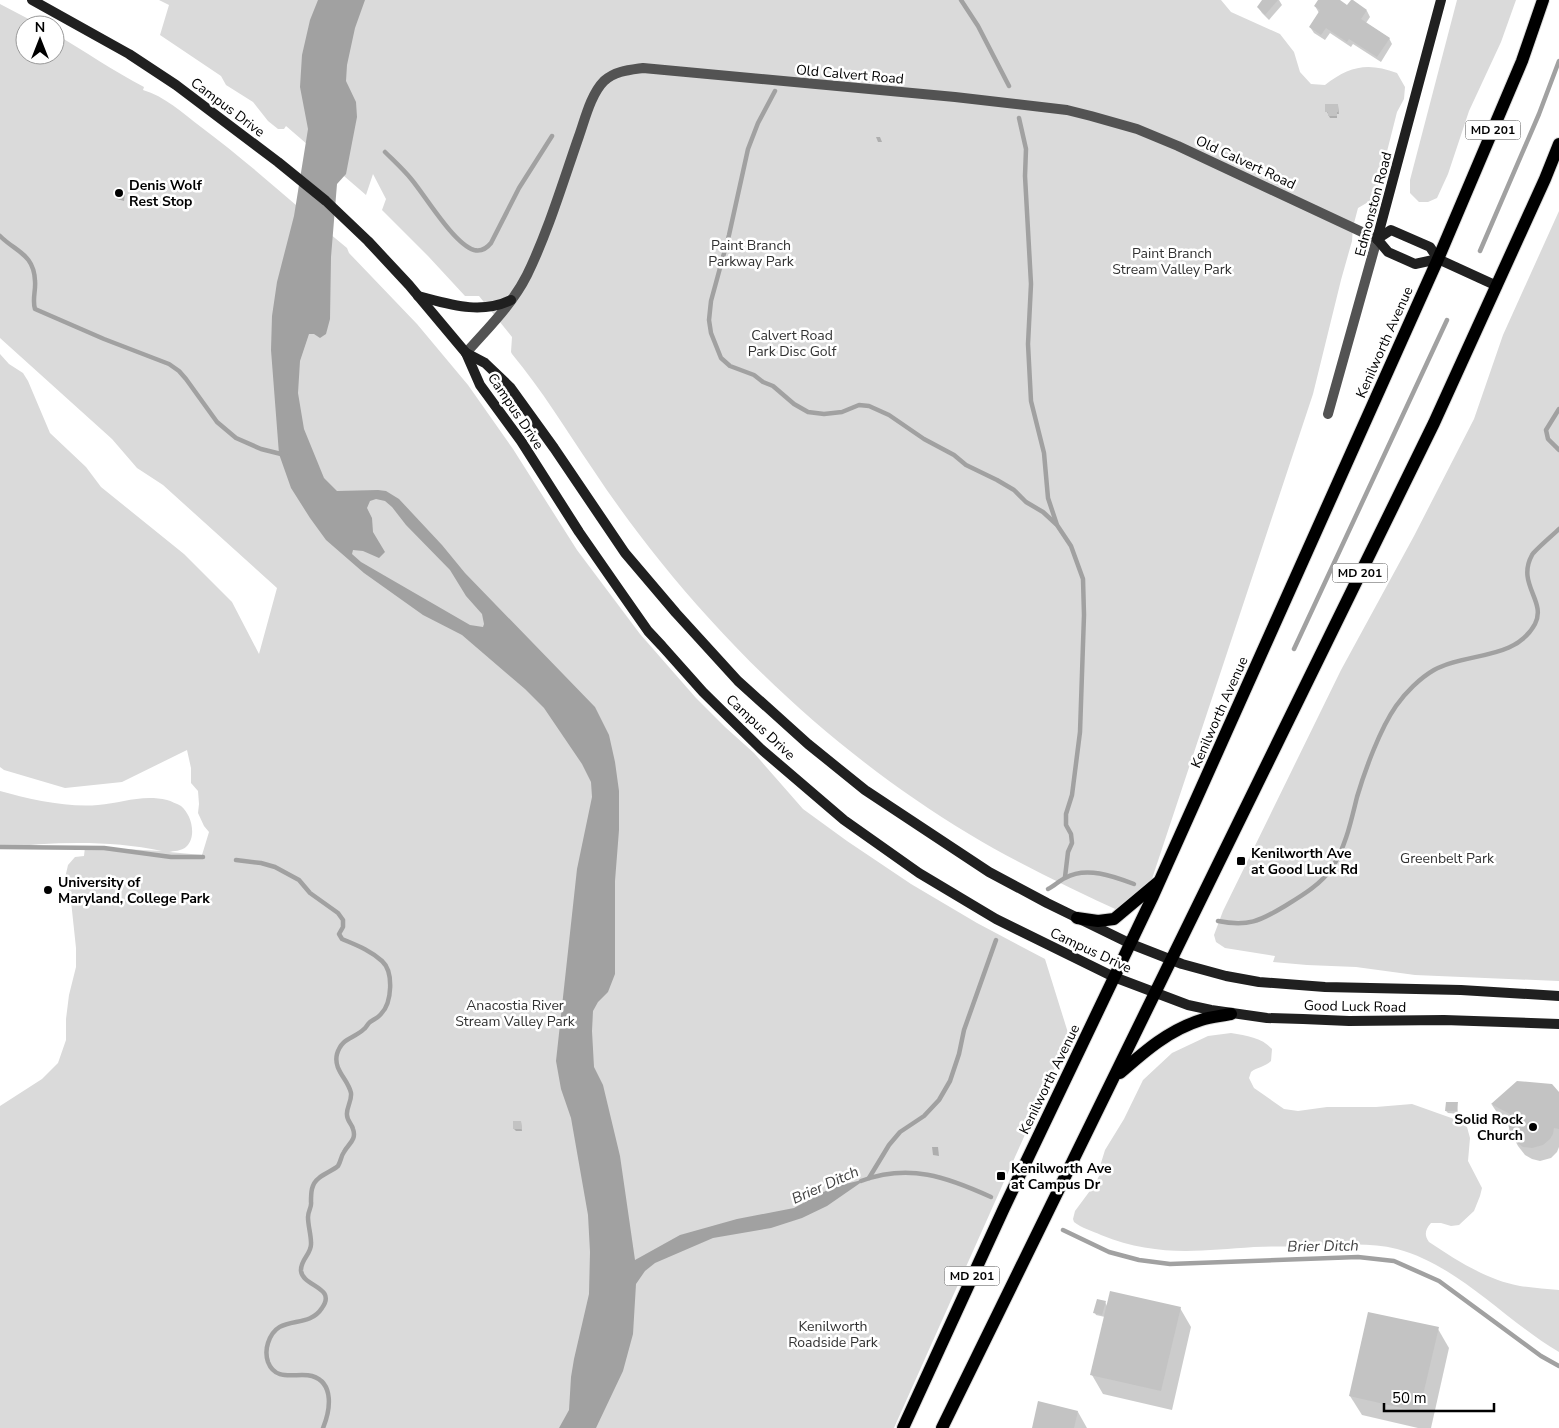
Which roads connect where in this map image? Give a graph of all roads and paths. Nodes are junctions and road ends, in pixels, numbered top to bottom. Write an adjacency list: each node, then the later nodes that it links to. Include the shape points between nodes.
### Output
1 (32, 0): 8 (main road, Campus Drive, via 129,54 278,162 368,241)
2 (1441, 0): 5 (main road, Edmonston Road)
3 (1543, 0): 6 (main road, Kenilworth Avenue / MD 201, via 1522,61)
4 (1559, 144): 7 (main road, MD 201)
5 (1377, 239): 6 (main road, Old Calvert Road, via 1388,252 1415,264); 6 (main road, via 1391,230 1430,247); 9 (street, Old Calvert Road, via 1170,143 1137,129 1091,116 955,97 643,68 614,74 598,90 533,262); 11 (street, Edmonston Road)
6 (1438, 259): 7 (main road); 12 (main road, Kenilworth Avenue / MD 201)
7 (1496, 286): 15 (main road, MD 201, via 1434,423)
8 (418, 296): 9 (main road, via 465,308 498,306); 10 (main road, Campus Drive)
9 (511, 300): 10 (street, Old Calvert Road)
10 (466, 353): 13 (main road, Campus Drive, via 486,363 510,387 625,553 716,658 772,713 865,790 947,846); 16 (main road, Campus Drive, via 480,385 635,612 703,692 761,749 844,820 919,874 996,919)
11 (1328, 414)
12 (1160, 879): 13 (main road, via 1114,919); 14 (main road, Kenilworth Avenue / MD 201)
13 (1077, 918): 14 (main road, Campus Drive)
14 (1131, 944): 15 (main road, Campus Drive); 16 (main road, Kenilworth Avenue / MD 201)
15 (1171, 960): 17 (main road, MD 201); 18 (main road, Good Luck Road, via 1226,976 1276,984)
16 (1114, 977): 17 (main road, Campus Drive); 22 (main road, Kenilworth Avenue / MD 201)
17 (1154, 993): 19 (main road, Good Luck Road, via 1188,1005); 21 (main road, MD 201)
18 (1559, 996)
19 (1231, 1014): 20 (main road, Good Luck Road, via 1349,1021); 21 (main road, via 1201,1020 1162,1038)
20 (1559, 1024)
21 (1114, 1078): 23 (main road, MD 201)
22 (903, 1428)
23 (942, 1428)

